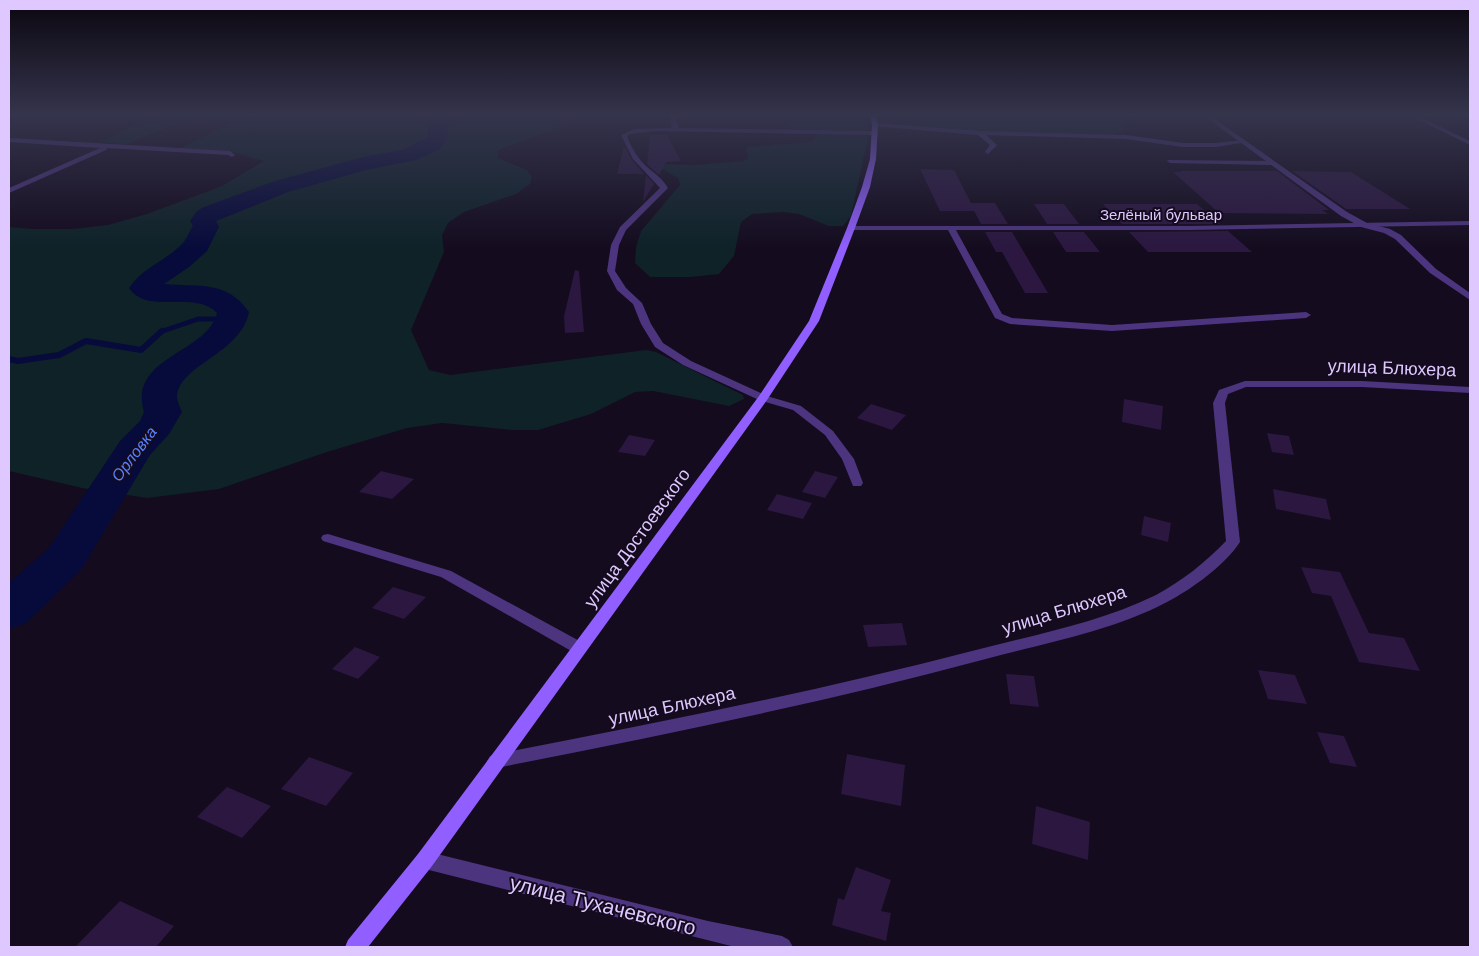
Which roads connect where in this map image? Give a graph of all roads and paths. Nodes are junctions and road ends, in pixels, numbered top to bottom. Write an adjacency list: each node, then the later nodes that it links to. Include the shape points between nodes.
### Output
1 (80, 160): 7 (street)
2 (638, 160): 15 (street, via 660,179 664,188 623,229 615,245 611,272 622,290 637,303 659,345 687,363)
3 (872, 160): 10 (main road, улица Достоевского)
4 (1267, 160): 6 (street)
5 (1170, 161): 6 (street)
6 (1272, 163): 9 (street)
7 (9, 191)
8 (1470, 223): 9 (street, Зелёный бульвар)
9 (1364, 225): 11 (street, Зелёный бульвар); 12 (street, via 1398,237 1433,271)
10 (852, 228): 11 (street, Зелёный бульвар); 15 (main road, улица Достоевского, via 814,321)
11 (950, 229): 13 (street, via 998,316 1010,321 1112,328)
12 (1470, 297)
13 (1306, 315)
14 (1470, 390): 19 (street, улица Блюхера, via 1353,384 1245,384 1223,392 1219,403 1233,542 1209,567 1162,598 1107,620 909,673 666,728)
15 (763, 398): 16 (street, via 797,408 828,433 848,459); 18 (main road, улица Достоевского)
16 (857, 483)
17 (328, 538): 18 (street, via 446,574)
18 (579, 648): 19 (main road, улица Достоевского)
19 (496, 761): 20 (main road, улица Достоевского)
20 (425, 860): 21 (main road, улица Достоевского); 22 (street, улица Тухачевского)
21 (355, 947)
22 (782, 947)

